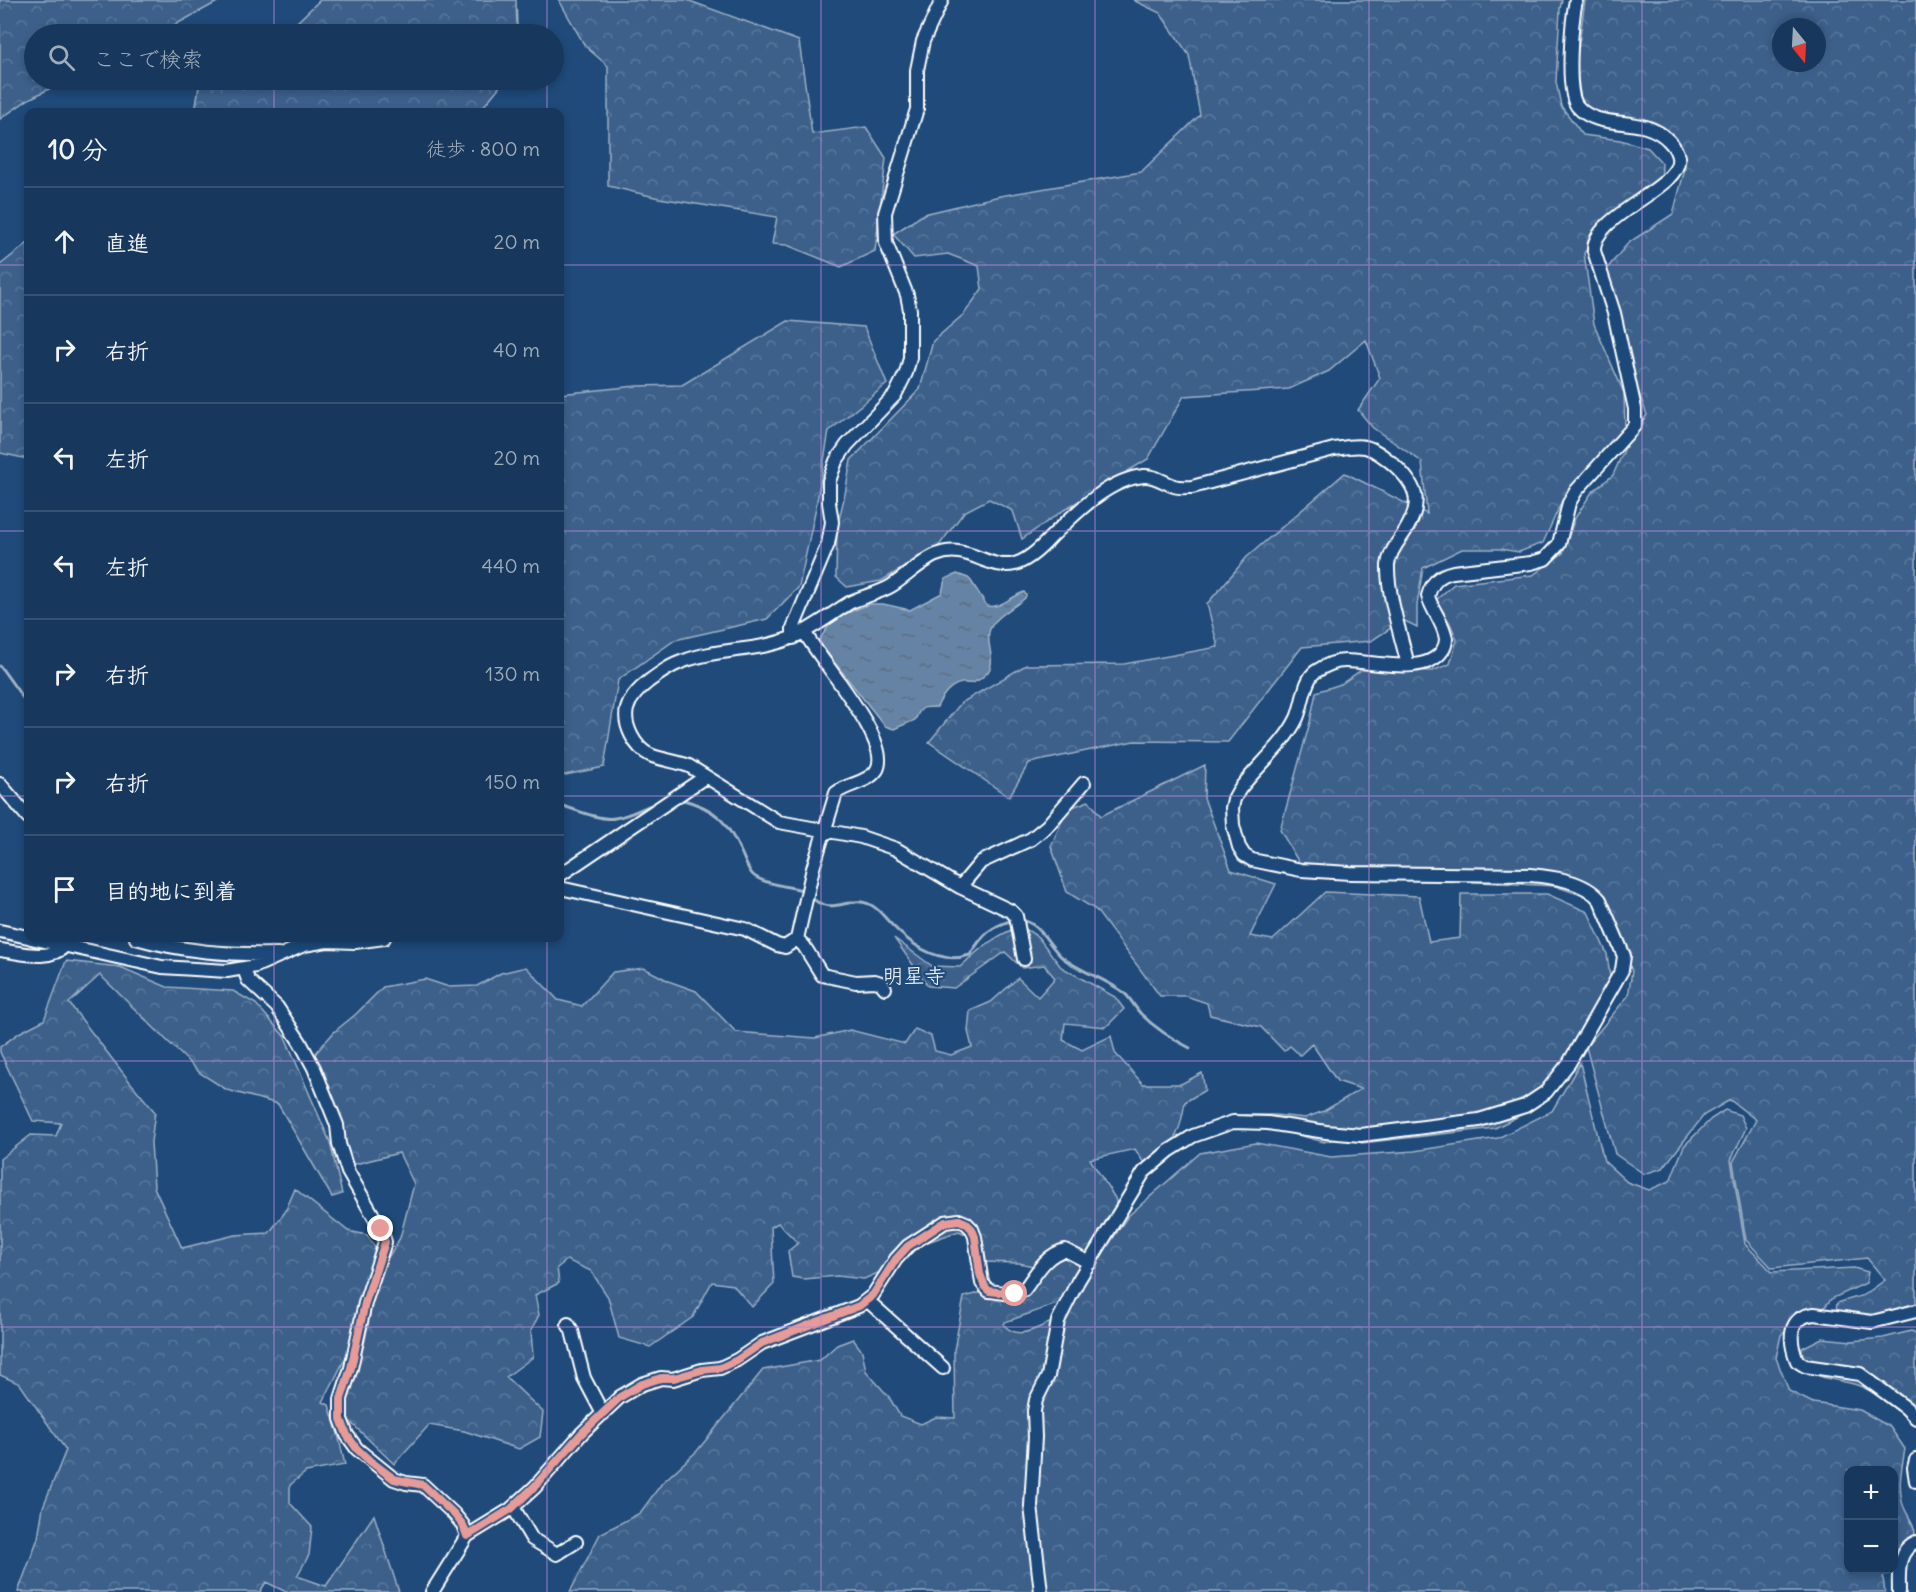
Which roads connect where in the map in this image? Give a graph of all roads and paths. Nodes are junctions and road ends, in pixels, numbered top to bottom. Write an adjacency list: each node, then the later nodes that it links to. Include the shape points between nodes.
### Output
1 (942, 0): 3 (street, via 923,41 917,70 917,109 885,213 886,243 910,310 910,358 895,395 836,461 829,481 832,522 828,544 793,628)
2 (1576, 0): 4 (street, via 1570,71 1576,106 1587,115 1661,132 1678,156 1678,167 1669,178 1608,224 1594,244 1614,313 1635,425 1576,491 1569,503 1559,544 1545,559 1453,572 1437,579 1428,596 1446,645 1429,663)
3 (798, 634): 4 (street, via 852,602 885,590 934,555 965,552 1008,565 1027,559 1080,508 1128,480 1146,476 1176,487 1192,487 1356,445 1382,455 1410,481 1416,495 1414,511 1388,564); 5 (street, via 749,649 684,661 643,685 629,702 625,716 637,745 649,754 689,766); 9 (street, via 810,644 858,709 881,759 870,777 836,793)
4 (1408, 665): 25 (street, via 1343,661 1312,674 1290,731 1234,799 1233,825 1244,855 1301,870 1557,877 1600,900 1624,956 1622,970 1569,1063 1532,1103 1479,1120 1361,1135 1233,1122 1193,1136 1144,1172)
5 (705, 777): 9 (street, via 779,822); 10 (street)
6 (1084, 783): 11 (street, via 1047,826 1031,839 981,862)
7 (0, 784): 8 (street)
8 (24, 812)
9 (825, 831): 11 (street, via 861,837 896,849); 15 (street)
10 (564, 872)
11 (960, 887): 22 (street, via 1016,916)
12 (564, 889): 15 (street, via 745,929 777,945)
13 (0, 931): 14 (street)
14 (24, 936)
15 (797, 939): 24 (street, via 822,975 856,982 875,981)
16 (52, 942): 19 (street)
17 (150, 942): 21 (street, via 196,952)
18 (321, 942): 21 (street)
19 (66, 945): 20 (street, via 53,954); 23 (street, via 162,967)
20 (0, 950)
21 (282, 954): 23 (street)
22 (1024, 959)
23 (244, 969): 35 (street, via 248,980 277,1007 314,1068 337,1125 348,1172 385,1242 341,1399 341,1419 347,1435 357,1449 394,1479 423,1485 454,1514)
24 (885, 988)
25 (1090, 1263): 26 (street, via 1065,1250 1055,1252 1020,1292 989,1291 982,1283 972,1229 966,1223 945,1222 908,1246); 39 (street, via 1058,1321 1048,1376 1034,1411 1031,1506)
26 (868, 1301): 29 (street); 30 (street, via 762,1343 720,1368 642,1384 620,1397)
27 (1916, 1311): 31 (street, via 1872,1322 1805,1315 1796,1321 1792,1331 1797,1361 1805,1366 1860,1374)
28 (567, 1324): 30 (street, via 584,1378)
29 (943, 1368)
30 (603, 1414): 34 (street)
31 (1916, 1418)
32 (1916, 1460): 33 (street)
33 (1916, 1480)
34 (513, 1507): 35 (street); 36 (street, via 532,1539 556,1554)
35 (467, 1536): 38 (street)
36 (576, 1542)
37 (1916, 1542): 40 (street, via 1905,1548 1901,1556)
38 (432, 1592)
39 (1041, 1592)
40 (1899, 1592)

